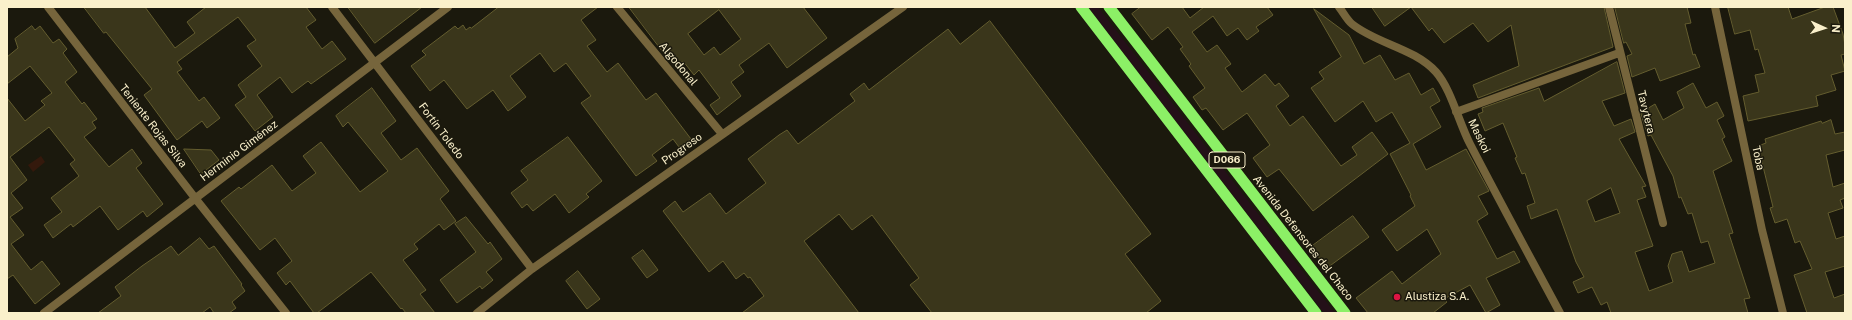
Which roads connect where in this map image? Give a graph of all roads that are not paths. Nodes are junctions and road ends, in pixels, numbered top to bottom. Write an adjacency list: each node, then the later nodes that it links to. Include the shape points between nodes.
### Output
1 (48, 7): 15 (street, Teniente Rojas Silva)
2 (332, 7): 12 (street, Fortín Toledo)
3 (448, 7): 12 (street, Herminio Giménez)
4 (617, 7): 14 (street, Algodonal)
5 (903, 7): 14 (street, Progreso)
6 (1081, 7): 21 (highway, D066)
7 (1109, 7): 22 (highway, Avenida Defensores del Chaco / D066)
8 (1339, 7): 13 (street, Maskoi, via 1350,23 1365,33 1397,47 1436,72)
9 (1608, 7): 11 (street, Tavytera)
10 (1715, 7): 24 (street, Toba, via 1762,230)
11 (1619, 53): 13 (street); 16 (street, Tavytera)
12 (375, 62): 15 (street, Herminio Giménez); 17 (street, Fortín Toledo)
13 (1456, 112): 23 (street, Maskoi, via 1469,142)
14 (722, 134): 17 (street, Progreso)
15 (195, 198): 18 (street, Herminio Giménez); 19 (street, Teniente Rojas Silva)
16 (1663, 223)
17 (532, 269): 20 (street, Progreso)
18 (44, 313)
19 (286, 313)
20 (477, 313)
21 (1316, 313)
22 (1345, 313)
23 (1560, 313)
24 (1783, 313)

